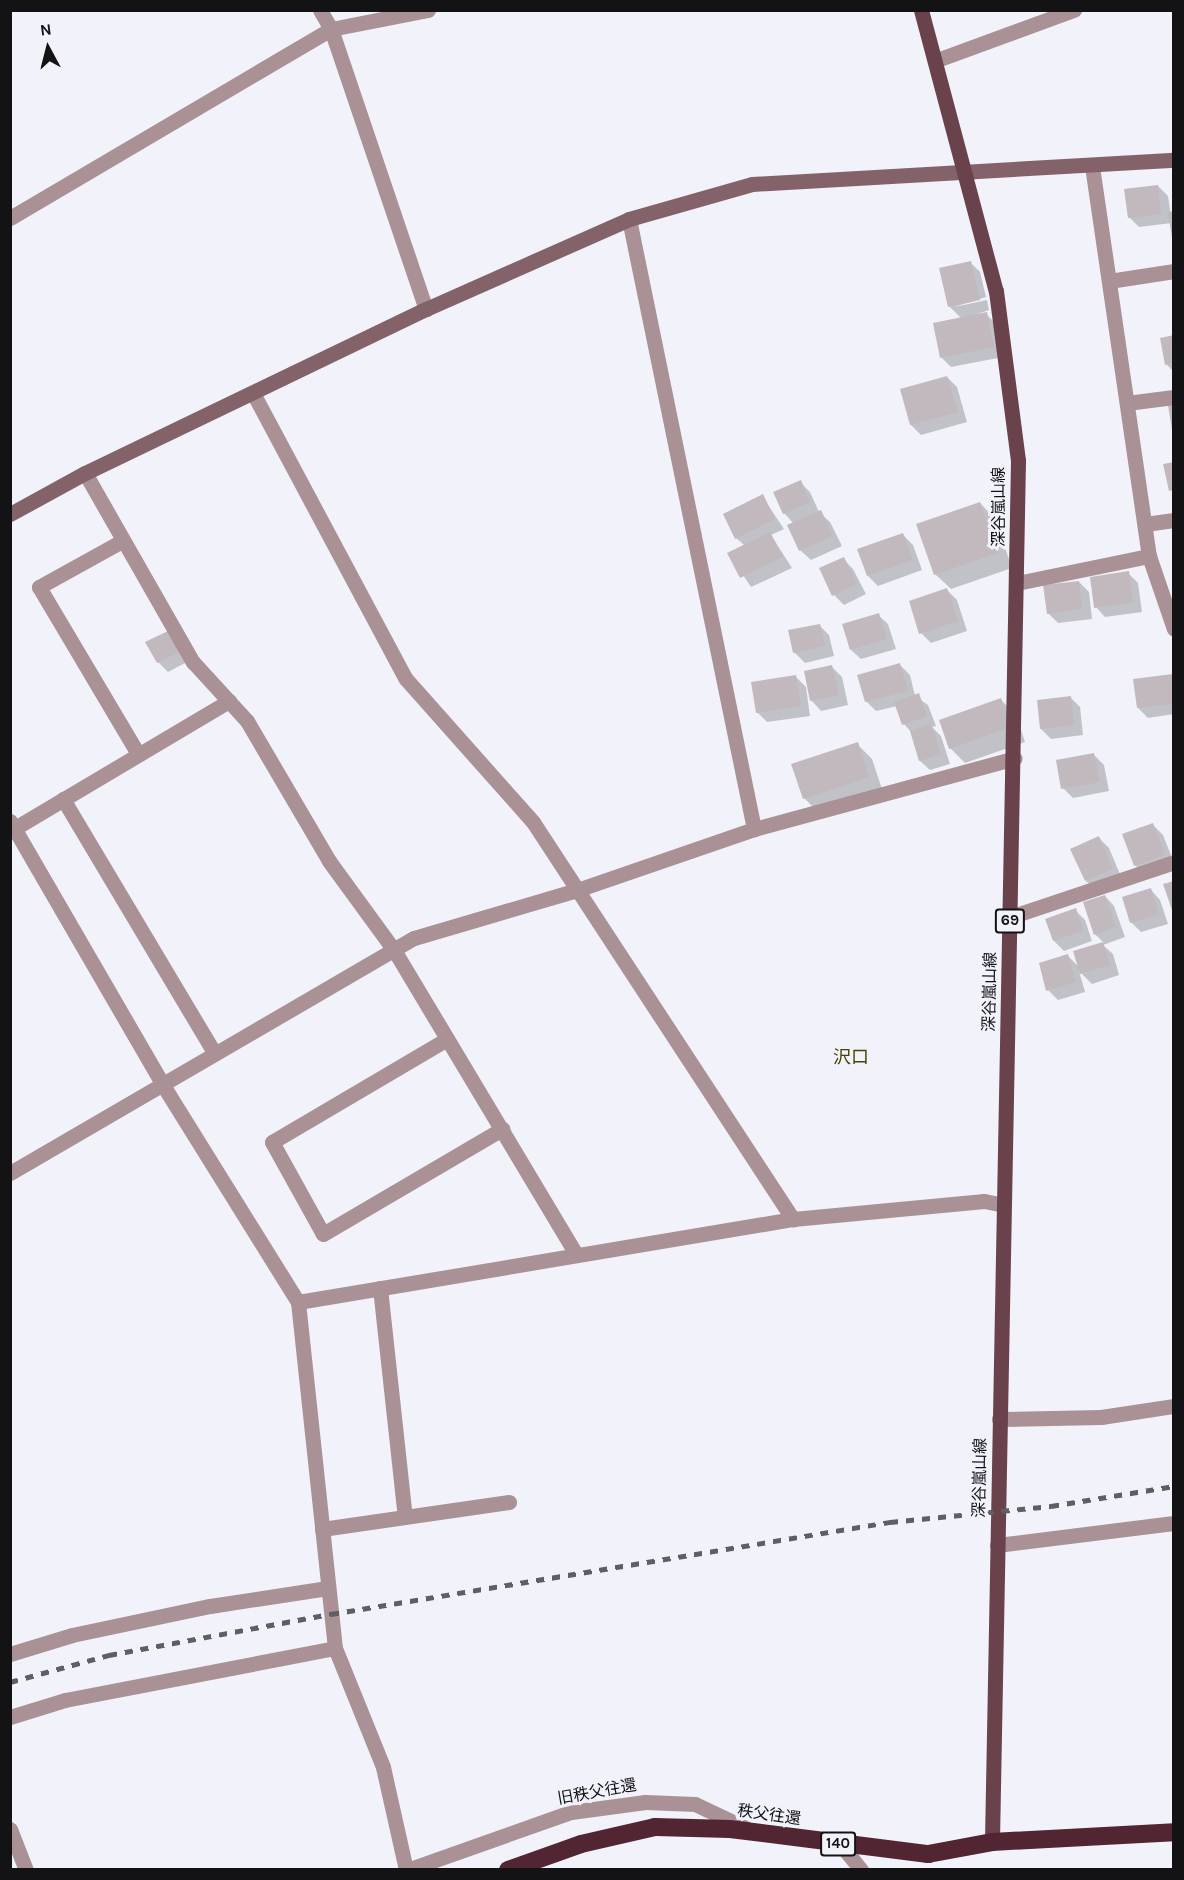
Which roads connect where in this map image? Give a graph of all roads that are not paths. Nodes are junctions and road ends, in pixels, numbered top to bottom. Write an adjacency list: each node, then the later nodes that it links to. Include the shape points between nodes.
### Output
1 (320, 10): 5 (street)
2 (428, 10): 5 (street)
3 (921, 10): 6 (main road, 深谷嵐山線 / 69)
4 (1074, 10): 6 (street)
5 (331, 29): 10 (street); 14 (street)
6 (936, 60): 9 (main road, 深谷嵐山線 / 69)
7 (1173, 160): 8 (street)
8 (1092, 166): 9 (street); 13 (street)
9 (965, 170): 11 (street, via 752,184); 24 (main road, 深谷嵐山線 / 69, via 996,291 1016,449)
10 (10, 218)
11 (629, 219): 14 (street); 31 (street)
12 (1173, 271): 13 (street)
13 (1109, 281): 17 (street)
14 (426, 309): 15 (street)
15 (253, 393): 18 (street); 33 (street, via 406,679 533,822)
16 (1173, 397): 17 (street)
17 (1127, 403): 21 (street)
18 (86, 473): 19 (street); 22 (street)
19 (10, 514)
20 (1173, 520): 21 (street)
21 (1145, 524): 23 (street)
22 (122, 541): 26 (street, via 193,662); 27 (street, via 39,587)
23 (1149, 556): 24 (street); 25 (street)
24 (1017, 583): 28 (main road, 深谷嵐山線 / 69)
25 (1173, 629)
26 (229, 701): 27 (street); 35 (street, via 247,721 329,861)
27 (138, 754): 29 (street)
28 (1015, 758): 31 (street); 34 (main road, 深谷嵐山線 / 69)
29 (63, 799): 30 (street); 37 (street)
30 (13, 824): 38 (street)
31 (754, 829): 33 (street)
32 (1173, 862): 34 (street)
33 (577, 890): 35 (street, via 414,938); 42 (street)
34 (1010, 917): 41 (main road, 深谷嵐山線 / 69)
35 (394, 950): 36 (street); 37 (street)
36 (447, 1038): 39 (street); 39 (street, via 272,1142 323,1234)
37 (214, 1052): 38 (street)
38 (161, 1082): 40 (street); 45 (street)
39 (502, 1129): 43 (street)
40 (10, 1173)
41 (1004, 1206): 42 (street, via 984,1201); 47 (main road, 深谷嵐山線 / 69)
42 (793, 1219): 43 (street)
43 (576, 1254): 44 (street)
44 (380, 1288): 45 (street); 49 (street)
45 (298, 1302): 51 (street)
46 (1173, 1407): 47 (street, via 1101,1417)
47 (999, 1419): 52 (main road, 深谷嵐山線 / 69)
48 (509, 1502): 49 (street)
49 (405, 1517): 51 (street)
50 (1173, 1523): 52 (street)
51 (322, 1529): 53 (street)
52 (997, 1545): 60 (main road, 深谷嵐山線 / 69)
53 (328, 1588): 54 (street); 55 (street, via 129,1623)
54 (335, 1648): 56 (street, via 64,1700); 63 (street, via 383,1767)
55 (10, 1654)
56 (10, 1717)
57 (10, 1829): 62 (street)
58 (1173, 1832): 60 (highway, 秩父往還 / 140)
59 (758, 1833): 61 (highway, 秩父往還 / 140); 63 (street, 旧秩父往還, via 695,1804 645,1802 571,1812); 64 (highway, 秩父往還 / 140, via 655,1827 581,1844)
60 (992, 1842): 61 (highway, 秩父往還 / 140, via 928,1854)
61 (841, 1845): 65 (street)
62 (26, 1869)
63 (407, 1869)
64 (508, 1869)
65 (861, 1869)

